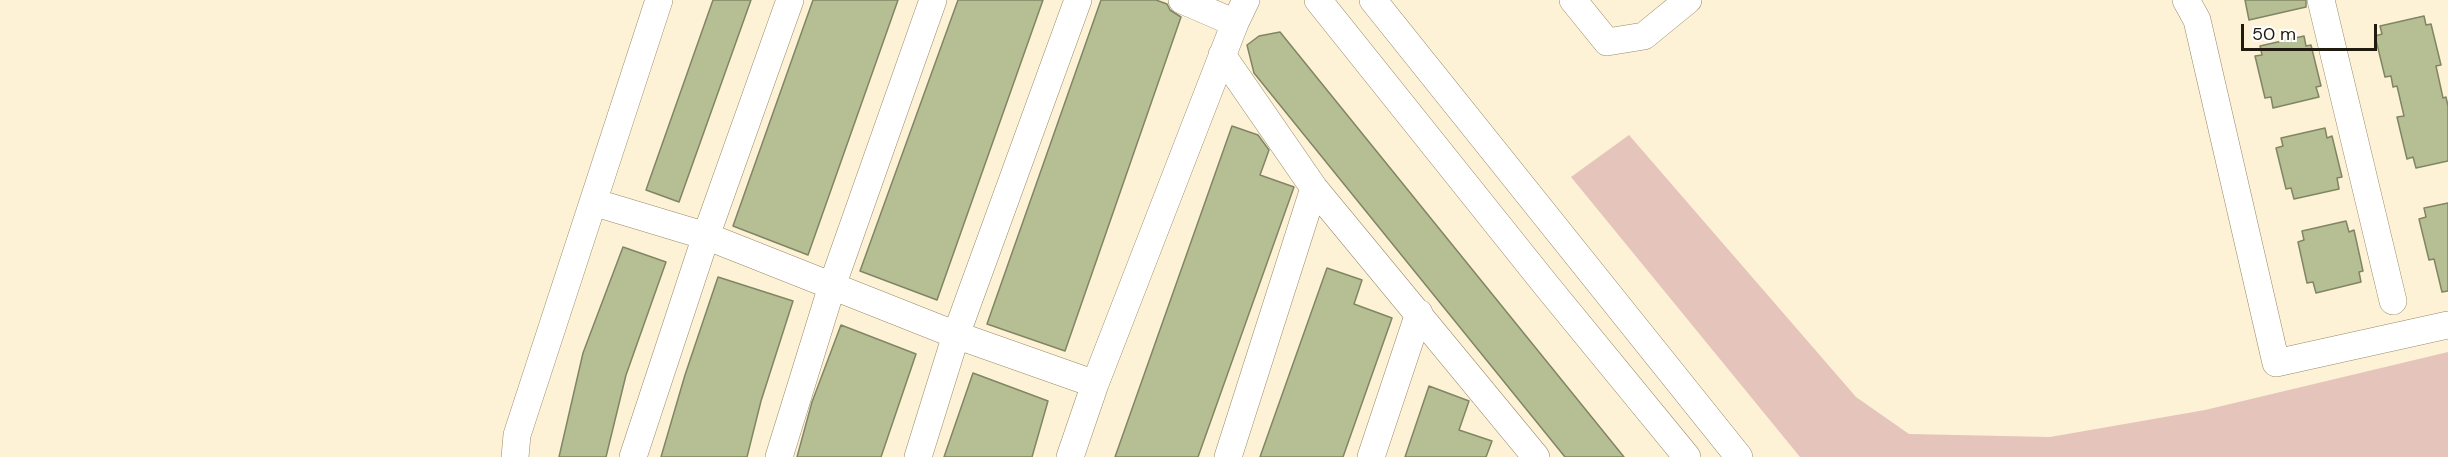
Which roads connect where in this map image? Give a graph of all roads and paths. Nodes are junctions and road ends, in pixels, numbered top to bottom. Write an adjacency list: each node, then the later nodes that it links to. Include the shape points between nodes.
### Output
1 (659, 0): 15 (street)
2 (790, 0): 16 (street)
3 (933, 0): 17 (street)
4 (1078, 0): 21 (street)
5 (1182, 0): 12 (street)
6 (1318, 0): 32 (street)
7 (1373, 0): 33 (street)
8 (1573, 0): 9 (street, via 1607,42 1644,36)
9 (1688, 0)
10 (2186, 0): 20 (street, via 2197,20 2276,363)
11 (2321, 0): 18 (street)
12 (1240, 12): 13 (street)
13 (1222, 55): 14 (street); 22 (street)
14 (1314, 188): 19 (street); 29 (street)
15 (593, 202): 16 (street); 24 (street, via 517,435)
16 (706, 236): 17 (street); 25 (street)
17 (832, 286): 21 (street); 26 (street)
18 (2393, 301)
19 (1419, 313): 23 (street); 30 (street)
20 (2448, 325)
21 (956, 335): 22 (street); 27 (street)
22 (1095, 384): 28 (street)
23 (1513, 446): 31 (street)
24 (515, 457)
25 (633, 457)
26 (779, 457)
27 (918, 457)
28 (1070, 457)
29 (1228, 457)
30 (1371, 457)
31 (1536, 457)
32 (1687, 457)
33 (1739, 457)

